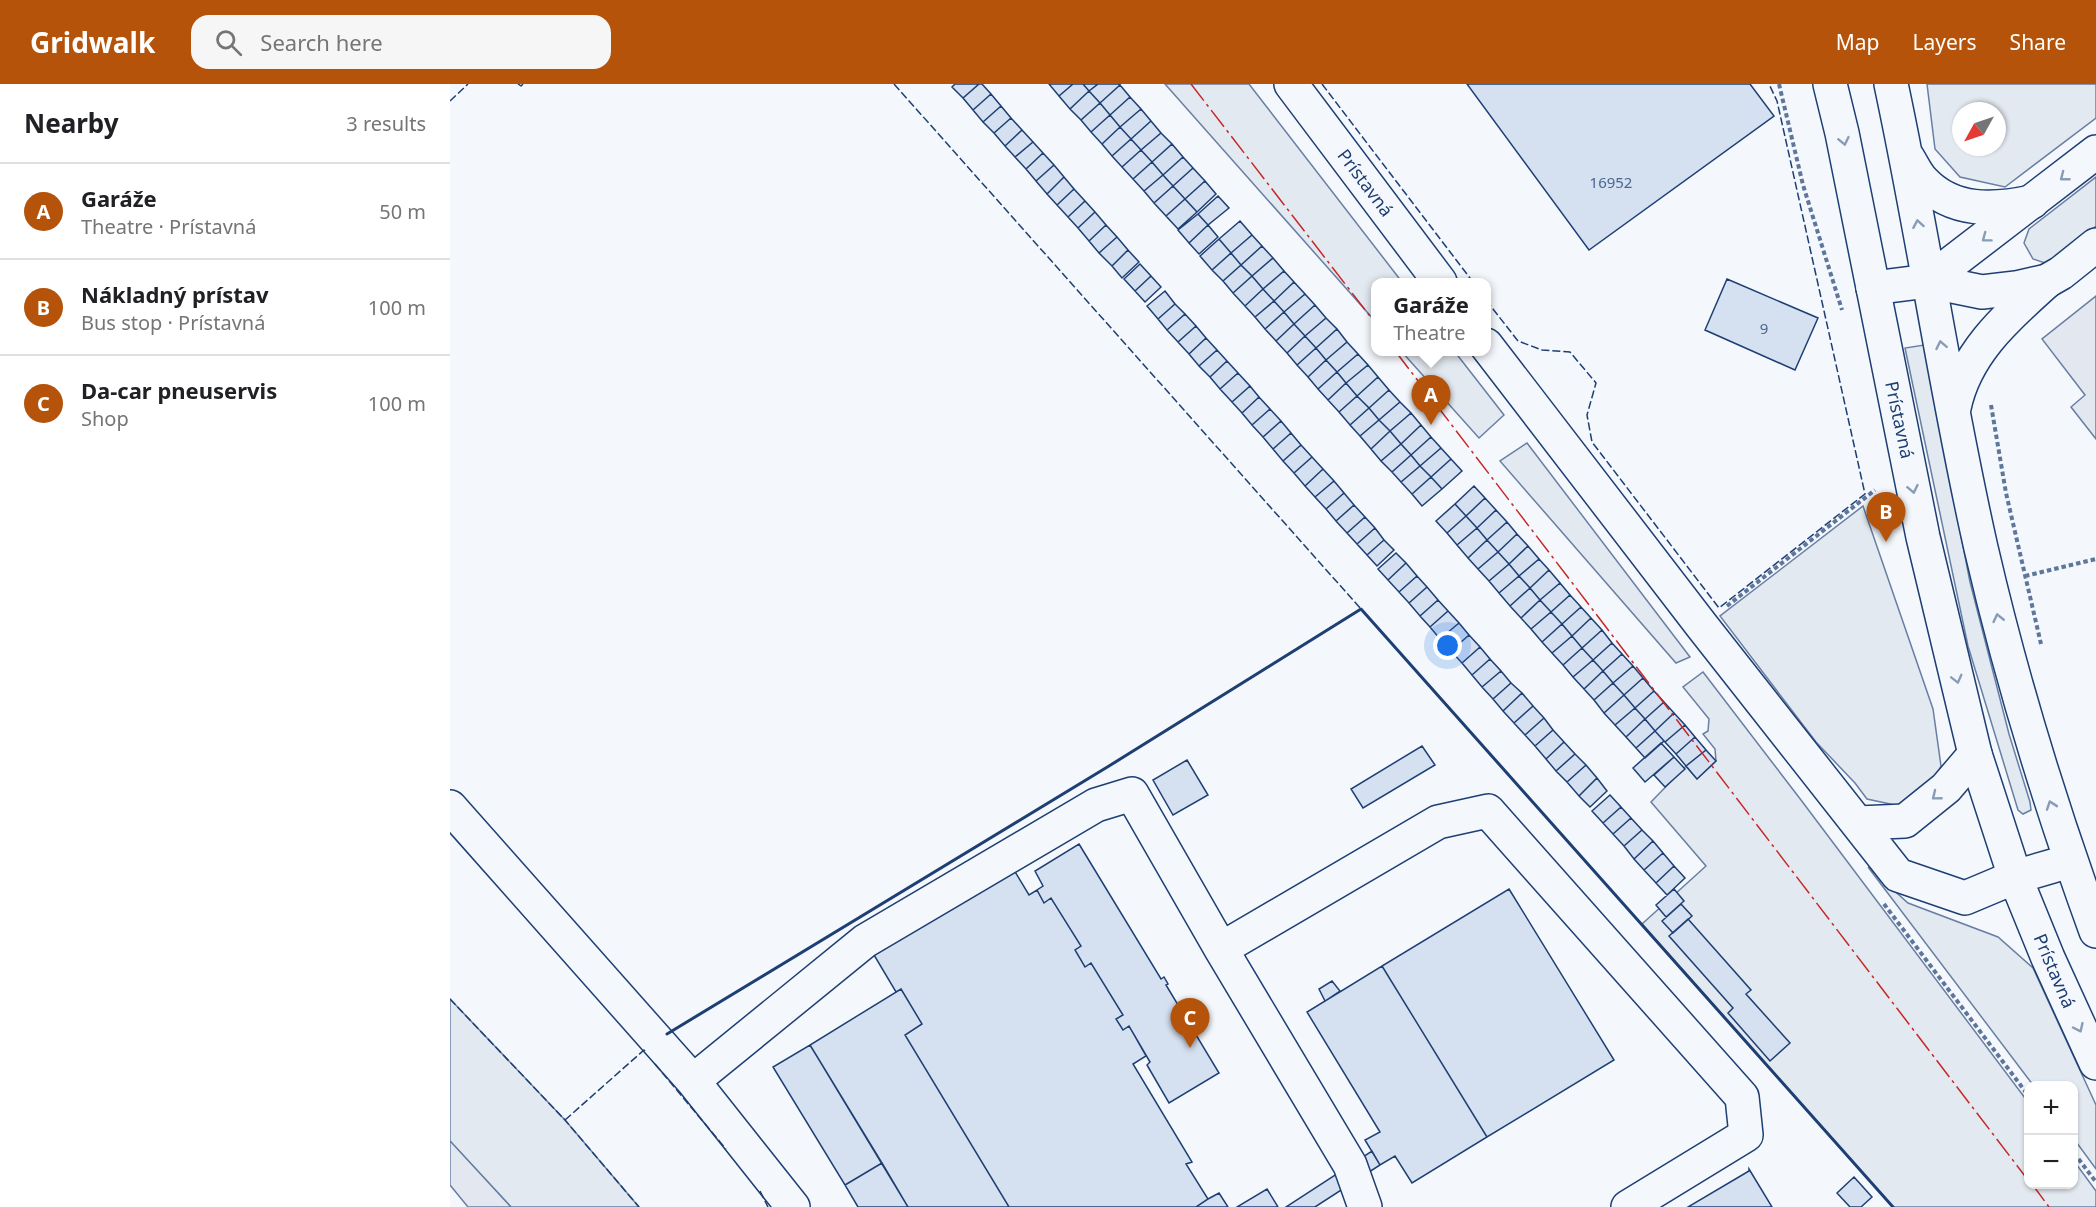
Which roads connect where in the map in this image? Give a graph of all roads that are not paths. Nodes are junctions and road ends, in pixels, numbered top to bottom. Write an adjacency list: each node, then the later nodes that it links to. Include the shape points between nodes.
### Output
1 (1291, 84): 8 (main road, Prístavná)
2 (1830, 84): 11 (main road, Prístavná, one-way to 11)
3 (1891, 84): 5 (main road)
4 (2096, 152): 6 (main road, one-way to 6)
5 (1906, 157): 6 (main road, via 1923,181 1959,205 2003,208); 9 (main road, one-way to 5)
6 (2032, 202): 9 (main road, one-way to 9)
7 (2096, 245): 10 (main road)
8 (1437, 278)
9 (1928, 281): 10 (main road, via 1982,292); 11 (main road); 13 (main road, one-way to 9)
10 (2047, 281): 13 (main road, via 1988,339 1963,377)
11 (1873, 288): 14 (main road, Prístavná, one-way to 14, via 1923,537)
12 (1491, 352): 16 (main road)
13 (1954, 410): 17 (main road, one-way to 13, via 2007,656)
14 (1976, 754): 16 (main road, one-way to 16, via 1946,788 1905,821); 18 (main road, Prístavná)
15 (450, 807): 22 (main road)
16 (1858, 823): 18 (main road, via 1898,875 1965,898)
17 (2070, 861): 18 (main road); 19 (main road)
18 (2015, 878): 21 (main road, Prístavná, one-way to 21)
19 (2096, 931)
20 (1221, 949): 22 (main road, via 1132,794 1096,805 865,941); 24 (main road, via 1350,1165); 25 (main road, via 1438,822 1488,811 1742,1097 1746,1135)
21 (2096, 1063)
22 (693, 1081): 23 (main road)
23 (793, 1207)
24 (1365, 1207)
25 (1628, 1207)

